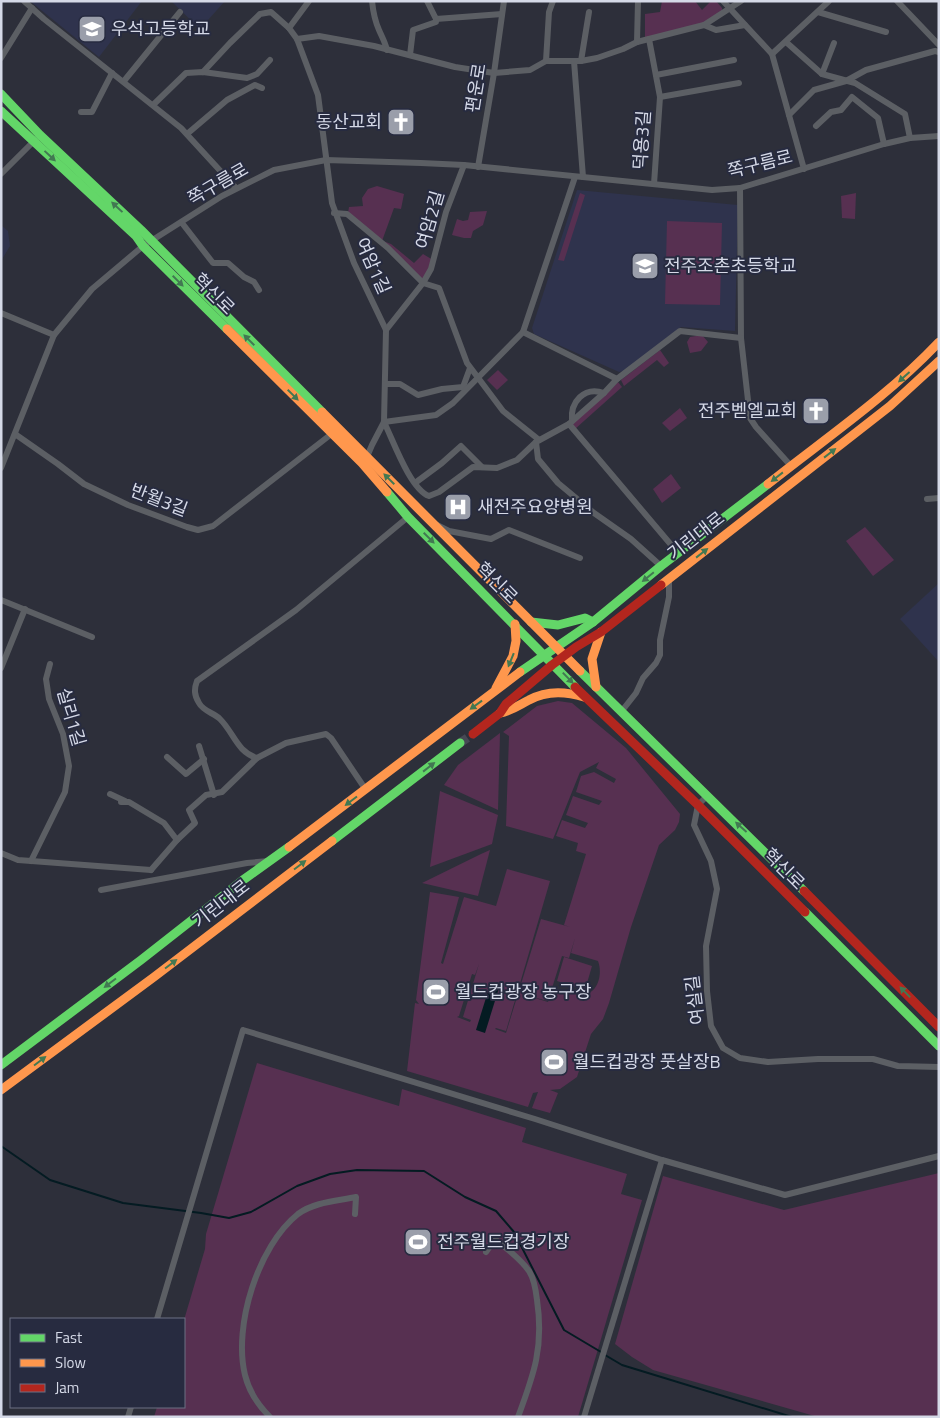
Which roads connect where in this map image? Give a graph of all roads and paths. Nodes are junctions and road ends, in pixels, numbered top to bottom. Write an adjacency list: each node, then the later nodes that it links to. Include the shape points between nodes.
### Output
1 (24, 1): 12 (street)
2 (309, 1): 21 (street)
3 (372, 1): 29 (street)
4 (427, 1): 18 (street)
5 (504, 1): 17 (street, 편운로)
6 (553, 1): 36 (street, via 549,12)
7 (638, 1): 25 (street)
8 (723, 1): 13 (street)
9 (741, 1): 13 (street)
10 (829, 1): 16 (street)
11 (897, 1): 28 (street)
12 (32, 8): 33 (street); 38 (street)
13 (729, 9): 19 (street); 20 (street)
14 (180, 12): 43 (street)
15 (589, 12): 37 (street)
16 (818, 12): 22 (street); 26 (street)
17 (502, 14): 18 (street); 40 (street, 편운로)
18 (436, 19): 32 (street, via 436,22 413,30)
19 (704, 25): 20 (street, via 716,30); 24 (street)
20 (745, 25): 31 (street)
21 (289, 28): 23 (street, 여암1길); 39 (street, 여암1길, via 271,12 260,14)
22 (886, 32)
23 (297, 39): 29 (street, via 319,36); 59 (street, 여암1길, via 318,95)
24 (649, 39): 25 (street); 42 (street, 덕용3길)
25 (637, 42): 37 (street)
26 (786, 42): 31 (street); 41 (street)
27 (834, 43): 41 (street)
28 (939, 45)
29 (387, 50): 32 (street)
30 (939, 52): 44 (street, via 936,50 866,70)
31 (772, 54): 52 (street)
32 (410, 55): 40 (street)
33 (1, 58)
34 (270, 60): 39 (street, via 257,74 247,78)
35 (734, 60): 42 (street)
36 (546, 61): 37 (street); 40 (street, via 530,70)
37 (578, 61): 65 (street, via 577,96)
38 (112, 72): 43 (street); 51 (street, via 92,112)
39 (203, 72): 49 (street, via 186,73)
40 (494, 74): 61 (street, 편운로)
41 (822, 74): 44 (street)
42 (656, 75): 48 (street, 덕용3길)
43 (124, 81): 49 (street)
44 (846, 81): 52 (street, via 814,90); 57 (street, via 905,114)
45 (739, 84): 48 (street, 덕용3길)
46 (262, 88): 54 (street, via 255,85 227,100)
47 (1, 94): 56 (street, 혁신로)
48 (660, 97): 66 (street, 덕용3길)
49 (154, 106): 54 (street)
50 (1, 111): 56 (street, 혁신로)
51 (81, 112)
52 (789, 115): 62 (street)
53 (816, 126): 58 (street, via 831,112 841,110 852,97 878,118)
54 (187, 134): 67 (street)
55 (939, 136): 57 (street, 쪽구름로)
56 (37, 138): 63 (street); 71 (street, 혁신로)
57 (910, 138): 58 (street, 쪽구름로)
58 (884, 144): 62 (street, 쪽구름로)
59 (326, 160): 60 (street, 쪽구름로); 67 (street, 쪽구름로, via 274,170); 69 (street, 여암1길)
60 (464, 165): 61 (street, 쪽구름로); 72 (street, 여암2길, via 446,212 431,269)
61 (478, 167): 64 (street, 쪽구름로)
62 (804, 168): 68 (street, 쪽구름로)
63 (1, 174)
64 (575, 177): 65 (street, 쪽구름로); 76 (street)
65 (583, 177): 66 (street, 쪽구름로)
66 (654, 184): 68 (street, 쪽구름로, via 712,190)
67 (236, 188): 70 (street, 쪽구름로)
68 (740, 188): 78 (street)
69 (334, 213): 72 (street, 여암2길, via 347,214); 75 (street, 여암1길)
70 (182, 223): 71 (street, 쪽구름로); 73 (street, via 213,263 228,263 254,282)
71 (147, 244): 77 (street, 쪽구름로, via 92,290); 88 (street, 혁신로)
72 (423, 283): 75 (street, 여암2길); 81 (street, 여암2길, via 439,288)
73 (259, 290)
74 (1, 314): 77 (street)
75 (386, 330): 84 (street, 여암1길)
76 (523, 332): 82 (street); 83 (street)
77 (54, 335): 89 (street, 쪽구름로)
78 (741, 338): 83 (street, via 680,331); 93 (street, via 750,418)
79 (939, 342): 93 (street, 기린대로, one-way to 93, via 886,392)
80 (939, 361): 104 (street, 기린대로, one-way to 80, via 890,406)
81 (470, 368): 82 (street, 여암2길); 84 (street, via 463,387 418,395 400,384)
82 (478, 378): 86 (street, via 436,415); 90 (street, 여암2길, via 503,411)
83 (617, 379): 85 (street)
84 (385, 384): 86 (street, 여암1길)
85 (604, 393): 87 (street); 87 (street, via 591,391 582,395 573,407)
86 (384, 422): 92 (street, 여암1길); 96 (street, 여암1길)
87 (571, 422): 90 (street); 101 (street, 기린대로)
88 (335, 431): 89 (street, 반월3길, via 213,526 198,530 128,505 84,484); 92 (street, 혁신로)
89 (15, 434): 91 (street, 쪽구름로)
90 (537, 440): 94 (street, via 517,460 498,468); 103 (street, via 538,459 558,483 632,539)
91 (3, 458): 95 (street, 쪽구름로)
92 (365, 460): 99 (street, 혁신로); 100 (street, 혁신로, one-way to 92)
93 (791, 466): 101 (street, 기린대로, one-way to 101)
94 (482, 467): 96 (street, via 473,467 435,495 425,494); 96 (street, via 461,446 442,463)
95 (1, 468)
96 (413, 481)
97 (939, 498): 98 (street)
98 (927, 499)
99 (408, 517): 109 (street, 혁신로, one-way to 109); 127 (street, via 296,610 197,681 194,687 201,706 219,718 243,751)
100 (436, 527): 102 (street, via 437,524 449,531 491,539 509,530); 107 (street, 혁신로)
101 (678, 553): 103 (street, 기린대로)
102 (580, 558)
103 (661, 566): 108 (street, 기린대로, one-way to 108)
104 (668, 578): 110 (street, 기린대로); 121 (street, via 669,597 660,655)
105 (1, 600): 106 (street)
106 (25, 609): 111 (street); 117 (street)
107 (530, 622): 108 (street, via 559,626 585,618); 112 (street, 혁신로)
108 (593, 622): 112 (street, 기린대로)
109 (515, 624): 113 (street, 혁신로); 119 (street, one-way to 119, via 517,641 513,659)
110 (601, 632): 114 (street, 기린대로); 118 (street, via 592,657)
111 (92, 636)
112 (556, 646): 113 (street, 기린대로); 114 (street, 혁신로)
113 (544, 654): 116 (street, 혁신로); 119 (street, 기린대로)
114 (564, 656): 116 (street, 기린대로); 118 (street, 혁신로)
115 (50, 664): 138 (street, 실리1길, via 46,680 49,699 63,734 69,766 65,792)
116 (554, 664): 120 (street, 혁신로, one-way to 120); 122 (street, 기린대로, via 506,704)
117 (1, 668)
118 (596, 687): 121 (street, 혁신로)
119 (493, 692): 129 (street, 기린대로, one-way to 129)
120 (586, 698): 122 (street, via 572,693 547,692 512,711); 135 (street, 혁신로)
121 (621, 712): 132 (street, 혁신로)
122 (500, 713): 123 (street, 기린대로)
123 (473, 734)
124 (460, 743): 147 (street, 기린대로, one-way to 124)
125 (199, 746): 128 (street)
126 (167, 757): 128 (street, via 186,774)
127 (257, 758): 129 (street, via 286,743 326,734 332,738); 131 (street, via 222,792)
128 (204, 759): 131 (street)
129 (366, 790): 139 (street, 기린대로, one-way to 139)
130 (110, 794): 134 (street)
131 (214, 795): 136 (street, via 206,795 189,810 195,823)
132 (707, 796): 135 (street); 143 (street, 혁신로, one-way to 132)
133 (121, 802): 134 (street)
134 (129, 802): 136 (street, via 164,823)
135 (698, 805): 144 (street, 혁신로); 146 (street, 여실길, via 694,825 711,861 717,889 706,946 707,991 711,1026 723,1048 740,1058 768,1062 873,1060 898,1066)
136 (177, 840): 140 (street)
137 (1, 852): 138 (street, via 18,860)
138 (31, 861): 140 (street)
139 (269, 861): 141 (street); 145 (street, 기린대로, one-way to 145)
140 (151, 870): 141 (street)
141 (152, 880): 142 (street)
142 (100, 890)
143 (939, 1027)
144 (939, 1046)
145 (1, 1065)
146 (939, 1067)
147 (1, 1090)
148 (939, 1156): 149 (street, via 784,1195)
149 (662, 1160): 152 (street, via 243,1030); 155 (street)
150 (355, 1214): 153 (street, via 356,1197 318,1204 299,1213 280,1232 259,1269 245,1314 241,1347 245,1376 254,1399)
151 (486, 1252): 154 (street, via 495,1239 529,1271 536,1289 539,1348)
152 (157, 1318)
153 (270, 1417)
154 (518, 1417)
155 (584, 1417)

